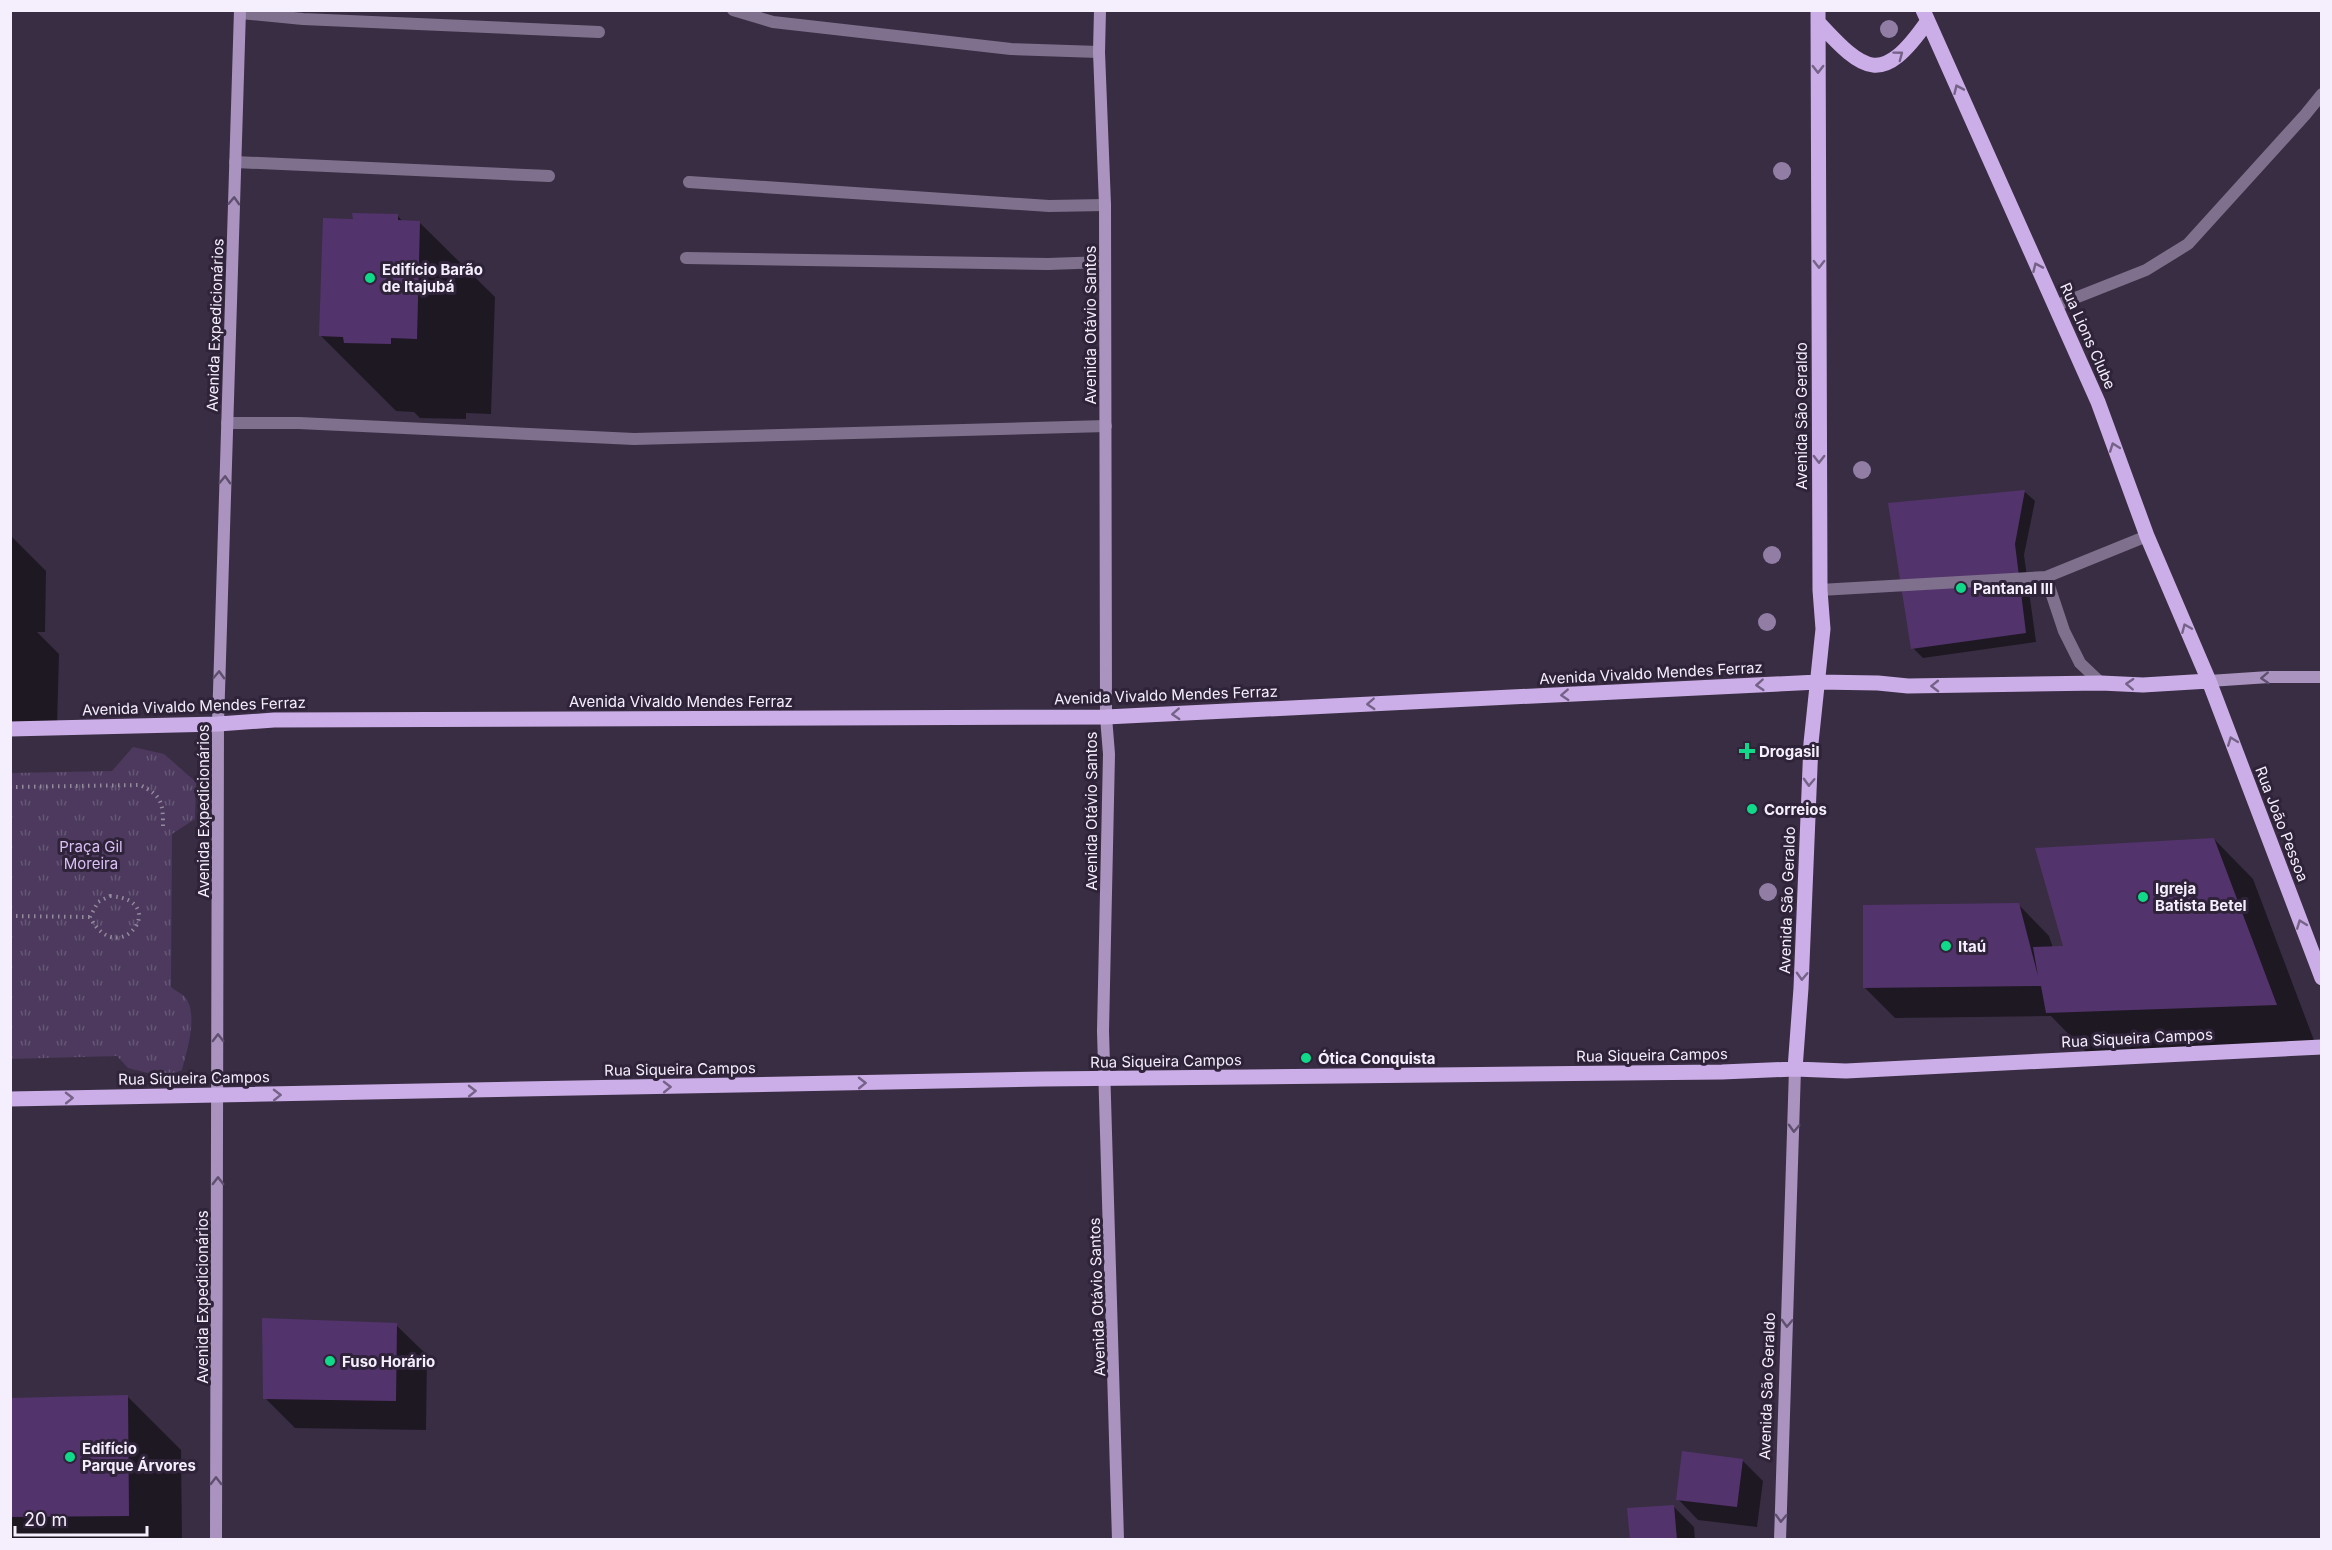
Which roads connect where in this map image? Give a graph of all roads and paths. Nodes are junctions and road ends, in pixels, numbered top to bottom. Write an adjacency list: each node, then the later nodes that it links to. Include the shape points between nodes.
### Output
1 (733, 10): 7 (street, via 785,24 1011,49)
2 (1100, 10): 7 (street, Avenida Otávio Santos)
3 (240, 12): 6 (street, via 303,19); 9 (street, Avenida Expedicionários)
4 (1818, 16): 5 (main road, one-way to 5, via 1846,52 1870,65 1892,61 1910,47); 20 (main road, Avenida São Geraldo, one-way to 20)
5 (1925, 16): 15 (main road, Rua Lions Clube, one-way to 5)
6 (599, 32)
7 (1099, 52): 12 (street, Avenida Otávio Santos)
8 (2322, 94): 15 (street, via 2188,244 2146,270)
9 (235, 162): 10 (street); 16 (street, Avenida Expedicionários, one-way to 9)
10 (549, 176)
11 (689, 182): 12 (street, via 1049,206)
12 (1105, 205): 14 (street, Avenida Otávio Santos)
13 (686, 258): 14 (street)
14 (1105, 262): 17 (street, Avenida Otávio Santos)
15 (2055, 306): 18 (main road, Rua Lions Clube, one-way to 15, via 2098,402)
16 (227, 423): 17 (street, via 634,439); 26 (street, Avenida Expedicionários, one-way to 16)
17 (1106, 426): 25 (street, Avenida Otávio Santos)
18 (2147, 536): 19 (street); 22 (main road, Rua Lions Clube, one-way to 18)
19 (2046, 577): 20 (street); 24 (street, via 2074,652)
20 (1820, 590): 23 (main road, Avenida São Geraldo, via 1823,629)
21 (2322, 677): 22 (street, Avenida Vivaldo Mendes Ferraz, one-way to 22)
22 (2209, 681): 24 (main road, Avenida Vivaldo Mendes Ferraz, one-way to 24); 32 (main road, Rua João Pessoa, one-way to 22)
23 (1818, 682): 24 (main road, Avenida Vivaldo Mendes Ferraz, one-way to 23, via 1908,686); 25 (main road, Avenida Vivaldo Mendes Ferraz, one-way to 25); 34 (main road, Avenida São Geraldo, one-way to 34, via 1811,744)
24 (2101, 683)
25 (1106, 717): 26 (main road, Avenida Vivaldo Mendes Ferraz, via 274,720); 35 (street, Avenida Otávio Santos, via 1109,753)
26 (218, 724): 27 (main road, Avenida Vivaldo Mendes Ferraz); 36 (street, Avenida Expedicionários, one-way to 26)
27 (10, 729)
28 (10, 787): 29 (path, via 140,785 157,794 162,804)
29 (163, 829)
30 (10, 916): 31 (path)
31 (90, 917): 31 (path, via 98,902 110,896 123,897 139,910 139,921 133,931 118,938 105,936)
32 (2322, 978)
33 (2322, 1047): 34 (main road, Rua Siqueira Campos, via 1846,1071)
34 (1795, 1070): 35 (main road, Rua Siqueira Campos); 40 (street, Avenida São Geraldo, one-way to 40)
35 (1105, 1079): 36 (main road, Rua Siqueira Campos, one-way to 35); 39 (street, Avenida Otávio Santos)
36 (218, 1096): 37 (main road, Rua Siqueira Campos, one-way to 36); 38 (street, Avenida Expedicionários, one-way to 36)
37 (10, 1099)
38 (216, 1539)
39 (1118, 1539)
40 (1780, 1539)

